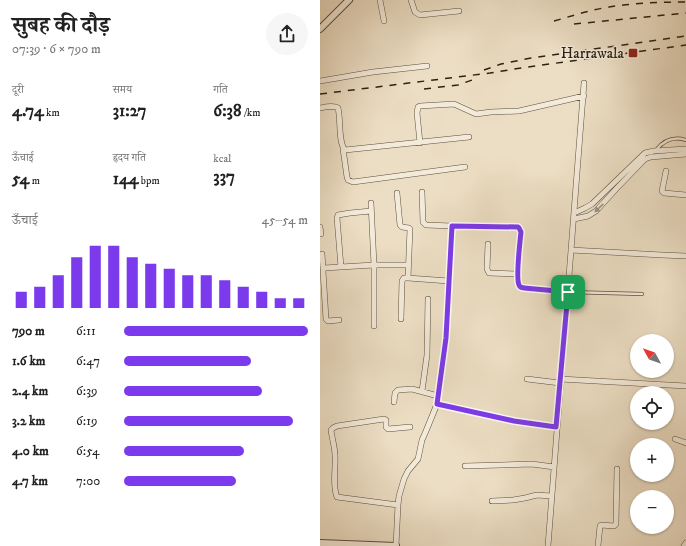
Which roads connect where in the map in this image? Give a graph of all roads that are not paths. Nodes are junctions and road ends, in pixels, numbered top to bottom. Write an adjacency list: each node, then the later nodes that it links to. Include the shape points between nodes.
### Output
1 (380, 0): 5 (street)
2 (411, 0): 4 (street, via 415,12 420,15)
3 (345, 1): 6 (street)
4 (460, 11)
5 (384, 21)
6 (320, 29)
7 (427, 66): 8 (street)
8 (320, 81)
9 (584, 83): 10 (street)
10 (584, 96): 14 (street, via 519,111 476,114 454,104 420,106 417,113); 27 (street)
11 (320, 108): 15 (street, via 338,108)
12 (469, 138): 14 (street)
13 (686, 140): 17 (lane, via 670,139)
14 (420, 143): 15 (street)
15 (343, 149): 20 (street, via 347,177 352,182)
16 (686, 149): 17 (street)
17 (654, 152): 19 (street)
18 (686, 154): 19 (street)
19 (646, 156): 27 (street, via 596,201); 28 (street, one-way to 28, via 596,211)
20 (465, 167)
21 (666, 171): 24 (street, via 662,190 664,193)
22 (422, 192): 29 (street, via 424,224)
23 (397, 193): 37 (street, via 400,225 410,230)
24 (686, 194)
25 (371, 203): 26 (street)
26 (371, 211): 36 (street); 38 (street, via 338,215)
27 (574, 212): 28 (street)
28 (574, 219): 33 (street)
29 (452, 226): 40 (street, via 519,228 521,232); 42 (street)
30 (320, 227): 31 (street)
31 (321, 234)
32 (488, 244): 40 (street, via 489,273)
33 (571, 250): 35 (street); 43 (street)
34 (322, 254): 39 (street)
35 (686, 256)
36 (374, 265): 37 (street); 38 (street); 48 (street)
37 (408, 265): 41 (street)
38 (341, 267): 39 (street)
39 (323, 269): 46 (street, via 326,319 328,322)
40 (518, 274): 43 (street, via 518,283 521,287)
41 (408, 278): 42 (street); 47 (street, via 402,281)
42 (449, 281): 53 (street, via 446,338)
43 (568, 292): 44 (lane); 50 (street)
44 (642, 294)
45 (428, 299): 52 (street, via 427,355)
46 (339, 320)
47 (401, 320)
48 (374, 326)
49 (527, 379): 50 (street)
50 (560, 381): 51 (street); 56 (street)
51 (686, 386)
52 (422, 391): 53 (street); 54 (street, via 398,390)
53 (438, 396): 55 (street)
54 (394, 402)
55 (437, 404): 56 (street, via 514,421); 65 (street, via 422,440 418,459 404,480)
56 (556, 427): 61 (street)
57 (410, 428): 65 (street, via 388,429 384,419 337,426 331,430 337,497)
58 (675, 439): 59 (street)
59 (686, 443)
60 (465, 466): 61 (street, via 532,464)
61 (554, 467): 63 (street)
62 (617, 469): 70 (street, via 616,524 600,526)
63 (551, 496): 64 (street, via 537,495); 69 (street)
64 (492, 501)
65 (398, 505): 68 (street)
66 (320, 543): 68 (street)
67 (686, 543): 71 (street)
68 (396, 546)
69 (548, 546)
70 (598, 546)
71 (684, 546)

